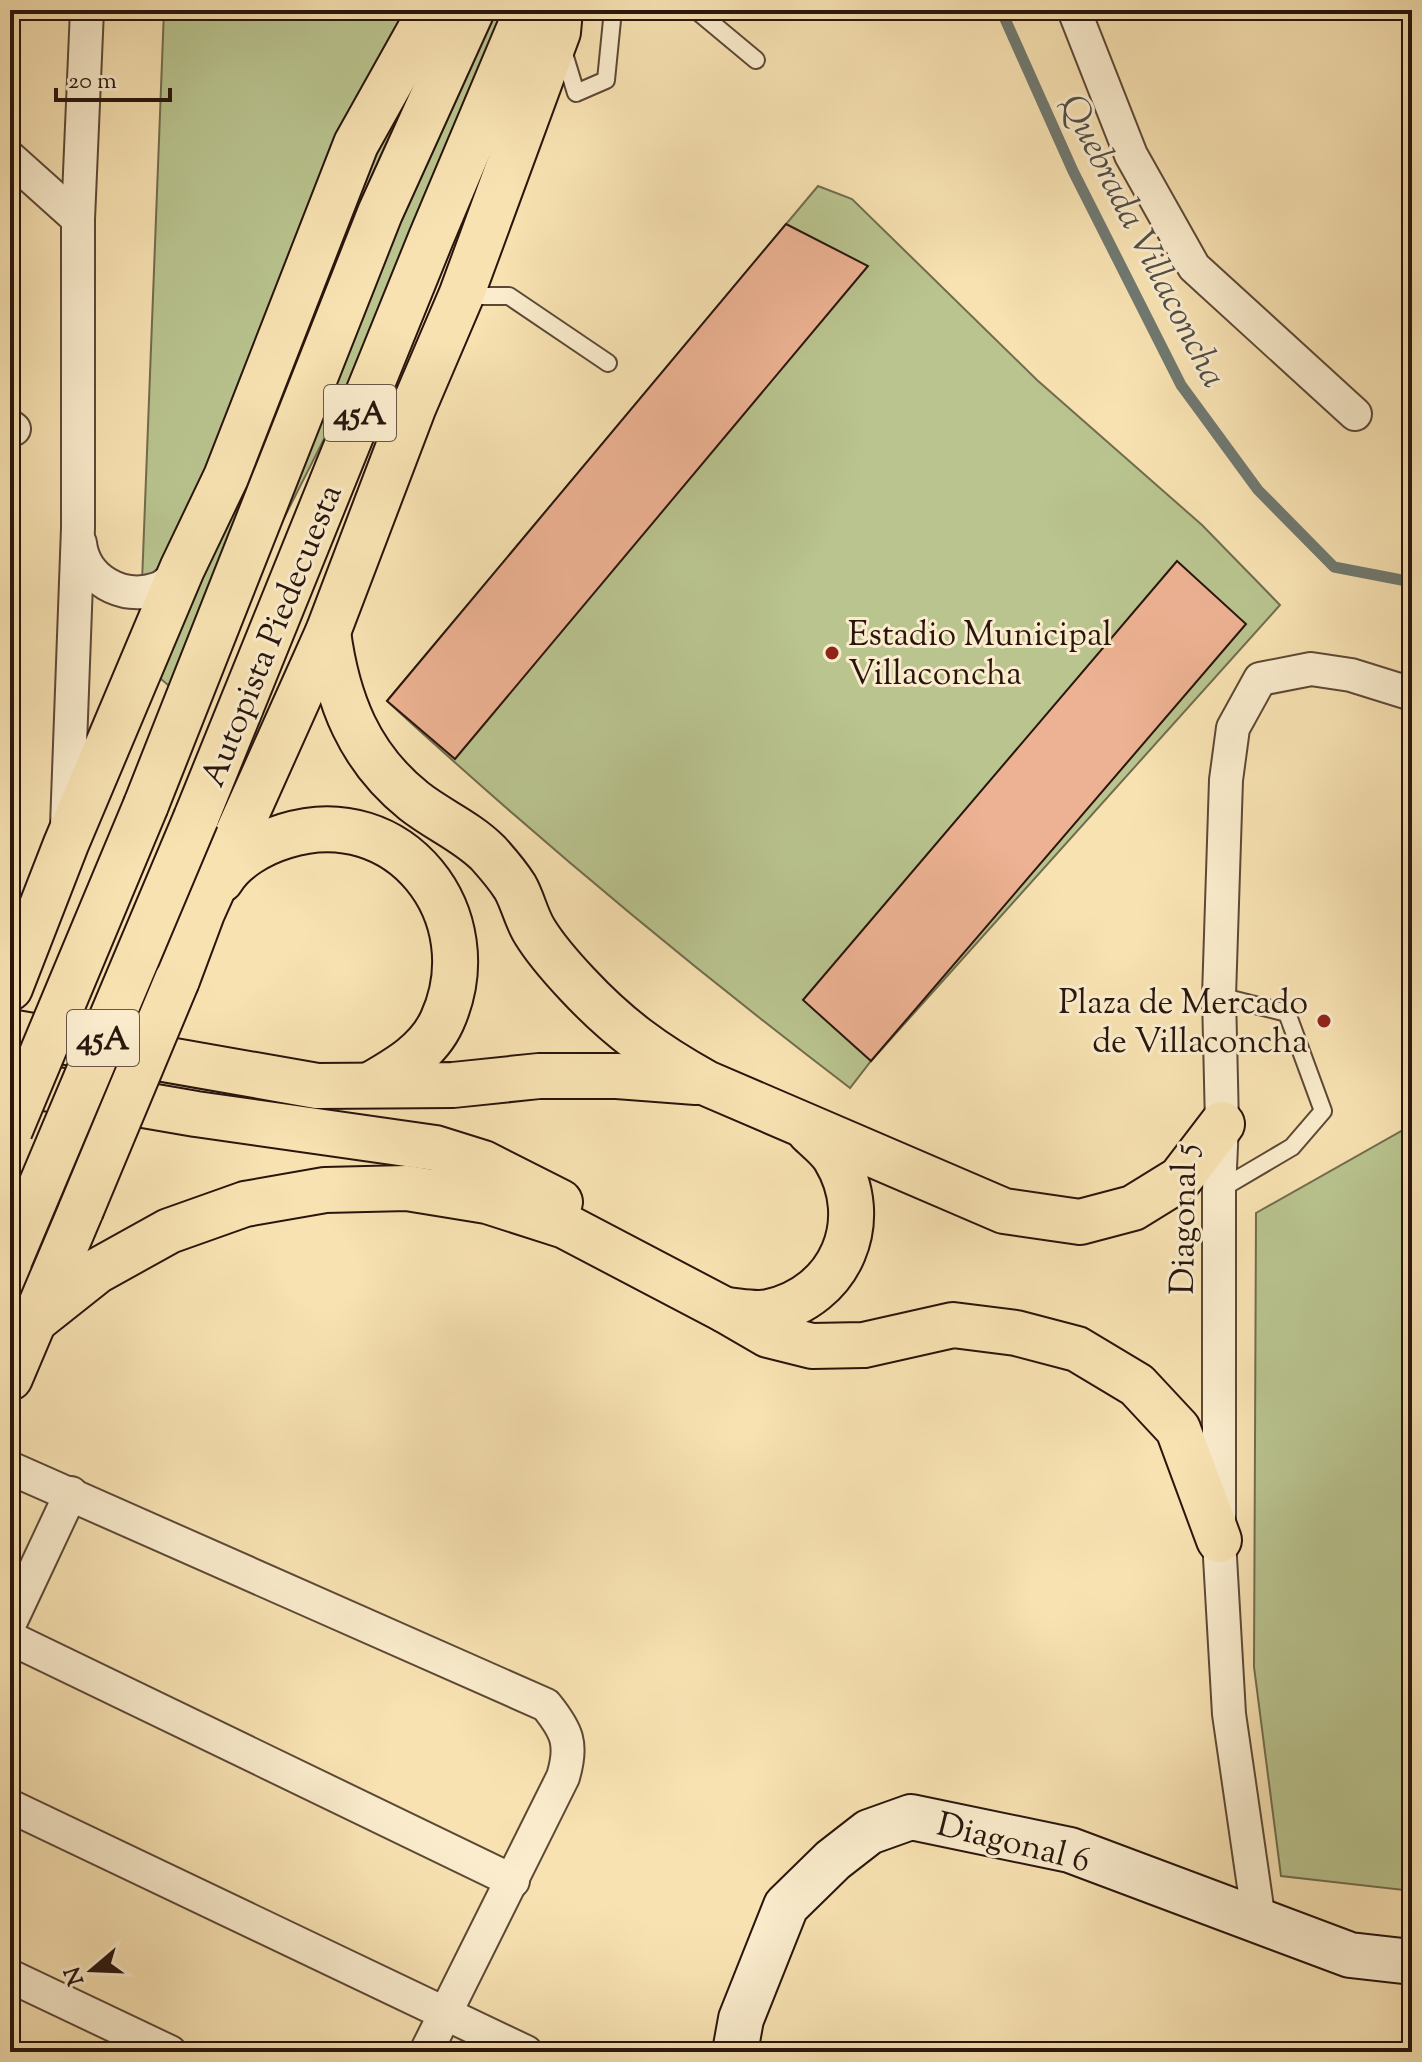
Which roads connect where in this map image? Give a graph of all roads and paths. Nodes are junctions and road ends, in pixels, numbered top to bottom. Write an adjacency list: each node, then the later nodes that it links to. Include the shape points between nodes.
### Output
1 (87, 10): 10 (street)
2 (431, 10): 15 (highway, via 356,144 226,477)
3 (472, 10): 28 (highway, Autopista Piedecuesta / 45A, bridge, via 374,227 146,805)
4 (613, 10): 7 (lane, via 606,80 576,93)
5 (696, 10): 8 (lane)
6 (1074, 10): 13 (street, via 1131,155 1194,267)
7 (548, 17): 11 (highway); 30 (highway, Autopista Piedecuesta / 45A, bridge, via 341,457)
8 (756, 60)
9 (10, 158): 10 (street)
10 (78, 219): 14 (street)
11 (461, 296): 12 (lane, via 509,296); 16 (highway)
12 (608, 363)
13 (1355, 414)
14 (78, 528): 15 (street, via 82,558 101,582 129,593 159,589); 18 (street)
15 (182, 569): 18 (highway)
16 (328, 632): 19 (highway); 24 (highway, via 333,672 351,725 378,766 414,801 489,854 514,887 535,932 609,1018 661,1058)
17 (1412, 694): 21 (street, Diagonal 5, via 1311,669 1260,679 1233,728 1226,780)
18 (66, 844): 20 (highway)
19 (202, 913): 25 (highway, via 226,871 264,842 310,828 358,832 401,852 439,897 453,930 456,978 441,1024 411,1061); 33 (highway, bridge)
20 (15, 976)
21 (1219, 996): 26 (street, Diagonal 5); 29 (lane, via 1287,1013 1323,1111 1292,1147)
22 (10, 1032): 25 (highway, via 303,1084)
23 (10, 1082): 31 (highway, via 435,1148 483,1163 560,1202)
24 (706, 1083): 25 (highway, via 539,1076 453,1085); 27 (highway)
25 (370, 1085)
26 (1222, 1124): 27 (highway, via 1180,1179 1133,1208 1080,1222 1004,1211); 29 (street, Diagonal 5)
27 (804, 1127): 32 (highway, via 834,1155 850,1193 850,1234 834,1271 804,1300 766,1313)
28 (10, 1130)
29 (1219, 1190): 37 (street, Diagonal 5)
30 (10, 1259)
31 (637, 1264): 32 (highway); 33 (highway, via 565,1226 487,1201 407,1188 325,1190 245,1204 169,1231 97,1271)
32 (725, 1310): 37 (highway, via 768,1335 812,1346 864,1345 953,1325 1016,1333 1077,1349 1137,1385 1178,1429)
33 (34, 1321): 34 (highway)
34 (10, 1378)
35 (10, 1468): 36 (street)
36 (71, 1493): 38 (street); 41 (street, via 546,1705 563,1726 569,1759)
37 (1219, 1540): 42 (street, Diagonal 5, via 1229,1714)
38 (10, 1623)
39 (10, 1638): 41 (street)
40 (10, 1806): 45 (street)
41 (513, 1881): 45 (street)
42 (1259, 1921): 43 (street, Diagonal 6, via 1350,1955); 49 (street, Diagonal 6, via 1070,1850 911,1817 869,1832 786,1906 741,2019)
43 (1412, 1962)
44 (10, 1976): 46 (street)
45 (445, 2013): 47 (street); 48 (street)
46 (170, 2052)
47 (426, 2052)
48 (526, 2052)
49 (735, 2052)

